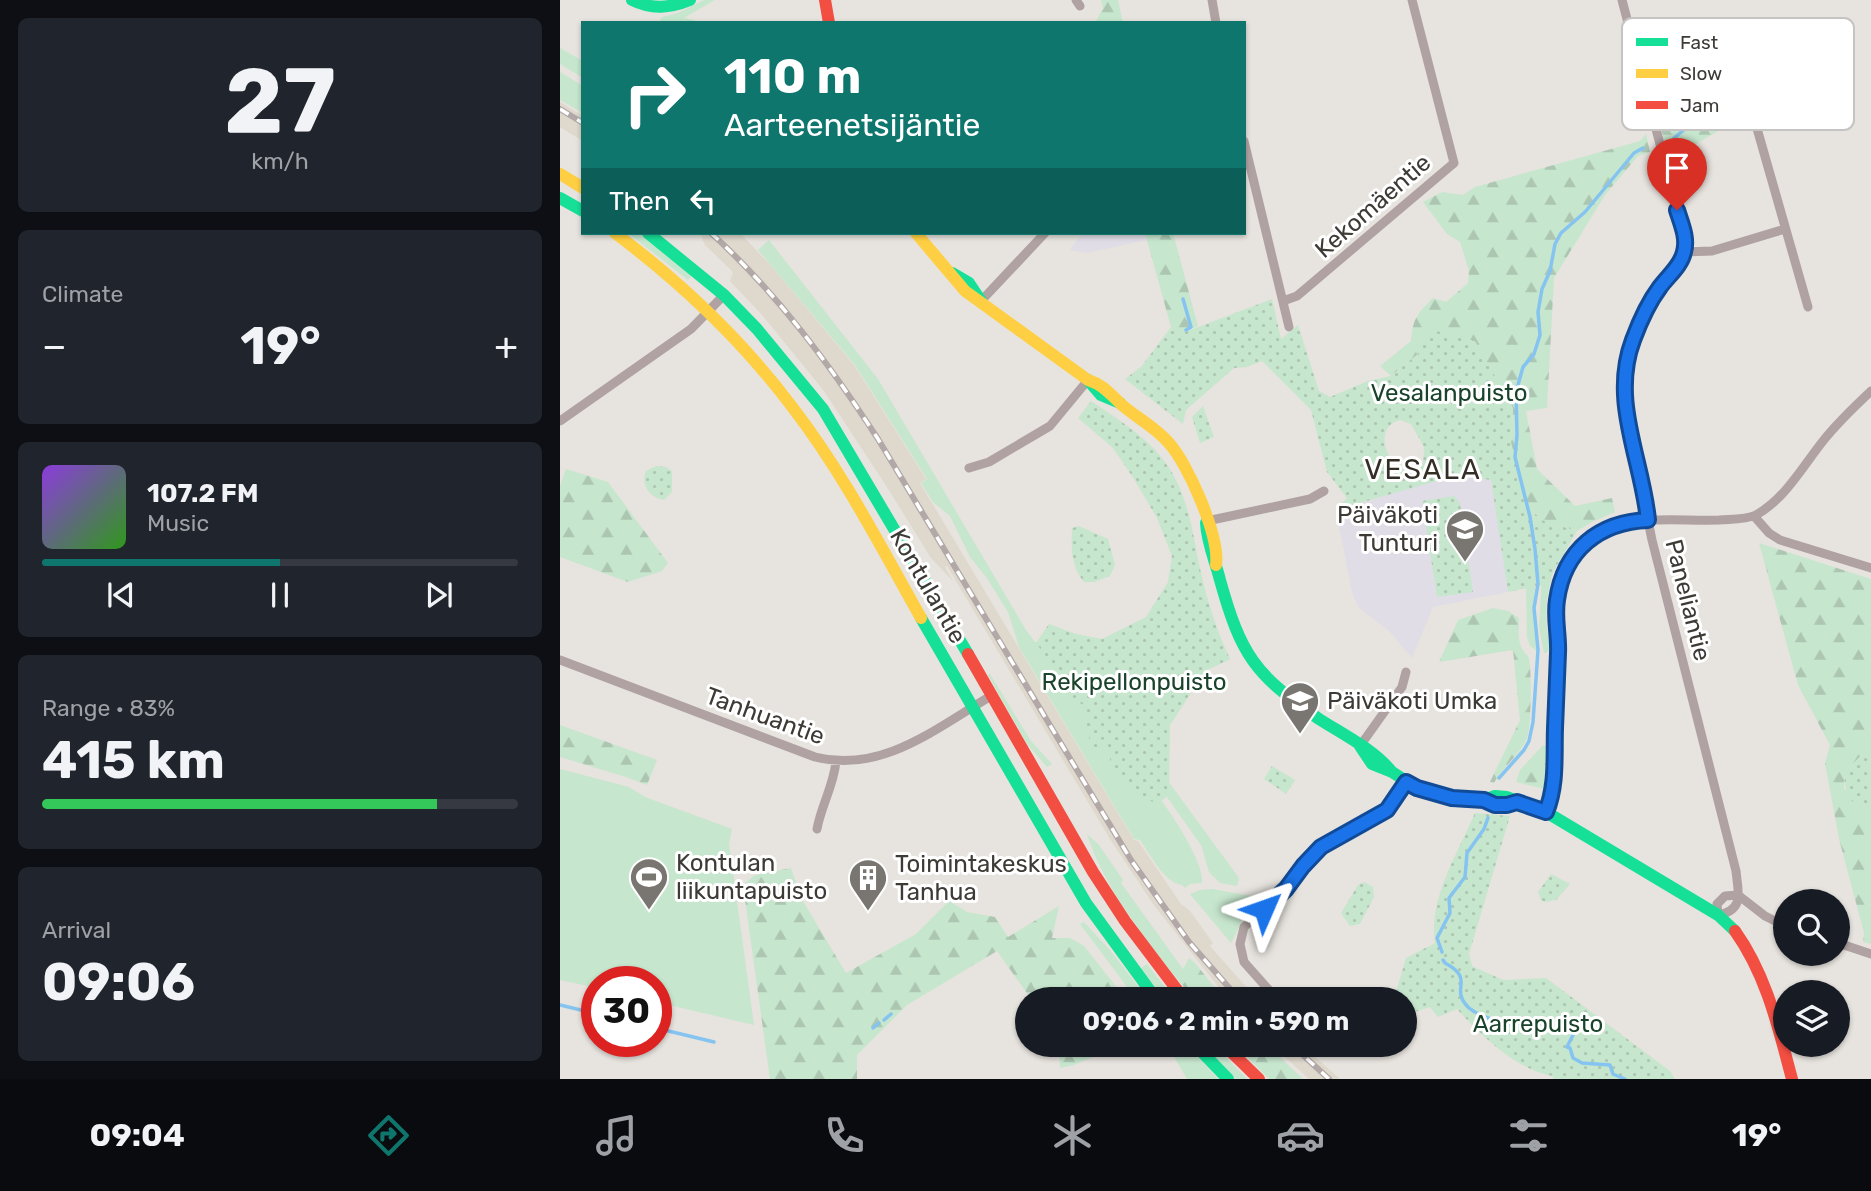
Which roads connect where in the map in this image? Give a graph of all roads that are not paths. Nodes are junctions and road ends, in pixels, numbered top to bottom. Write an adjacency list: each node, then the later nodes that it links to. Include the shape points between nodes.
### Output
1 (632, 0): 2 (main road, via 660,8)
2 (690, 0)
3 (825, 0): 8 (main road)
4 (1212, 0): 9 (street)
5 (1412, 0): 25 (street, Kekomäentie, via 1454,163 1297,296)
6 (1622, 0): 7 (street)
7 (1627, 18)
8 (829, 21)
9 (1216, 21)
10 (1656, 130): 22 (street, via 1683,231)
11 (1757, 130): 17 (street)
12 (1246, 149): 25 (street)
13 (560, 174): 14 (main road)
14 (581, 187)
15 (560, 198): 16 (main road)
16 (581, 210)
17 (1785, 229): 22 (street, via 1712,251); 26 (street)
18 (618, 235): 27 (main road, Kontulantie)
19 (651, 235): 23 (main road, Kontulantie)
20 (918, 235): 24 (main road, via 951,273 969,283)
21 (1043, 235): 24 (street)
22 (1684, 252): 35 (street, Paneliantie, via 1642,317 1626,364 1625,409)
23 (724, 295): 27 (street); 40 (main road, Kontulantie, via 823,409)
24 (981, 301): 29 (main road)
25 (1283, 302): 28 (street)
26 (1808, 307)
27 (710, 310): 31 (street, via 691,329); 41 (main road, Kontulantie, via 768,373 825,451)
28 (1289, 327)
29 (1088, 380): 32 (street, via 1050,426 989,462); 36 (main road, via 1107,388 1182,459 1193,477)
30 (1871, 391): 34 (street, via 1778,498)
31 (560, 421)
32 (969, 468)
33 (1324, 491): 36 (street, via 1310,499)
34 (1754, 516): 35 (street); 37 (street, via 1780,540)
35 (1648, 520): 45 (street, via 1627,521 1590,538 1560,584 1555,622 1554,788); 47 (street, Paneliantie, via 1734,858)
36 (1206, 521): 42 (main road, via 1216,539 1216,565 1233,628 1255,667 1279,691)
37 (1871, 568)
38 (560, 660): 43 (street, Tanhuantie)
39 (1406, 672): 42 (street, via 1402,687)
40 (991, 696): 41 (street, Tanhuantie); 53 (main road, Kontulantie, via 1093,872)
41 (973, 707): 43 (street, Tanhuantie, via 897,751 862,761); 52 (main road, Kontulantie, via 1086,903)
42 (1360, 746): 44 (main road)
43 (836, 761): 46 (street)
44 (1406, 782): 45 (main road, via 1444,796 1495,805 1517,802); 54 (street, via 1382,814 1311,856 1286,889 1244,927 1240,944 1244,962)
45 (1546, 812): 48 (main road)
46 (817, 829)
47 (1738, 894): 48 (street, via 1734,908); 48 (street, via 1725,895 1717,904); 49 (street)
48 (1718, 915): 59 (main road, via 1737,933 1758,966)
49 (1773, 920)
50 (1850, 947): 51 (street)
51 (1871, 954)
52 (1147, 987)
53 (1175, 987)
54 (1267, 987)
55 (1207, 1057): 57 (main road)
56 (1236, 1057): 58 (main road)
57 (1228, 1079)
58 (1259, 1079)
59 (1792, 1079)

